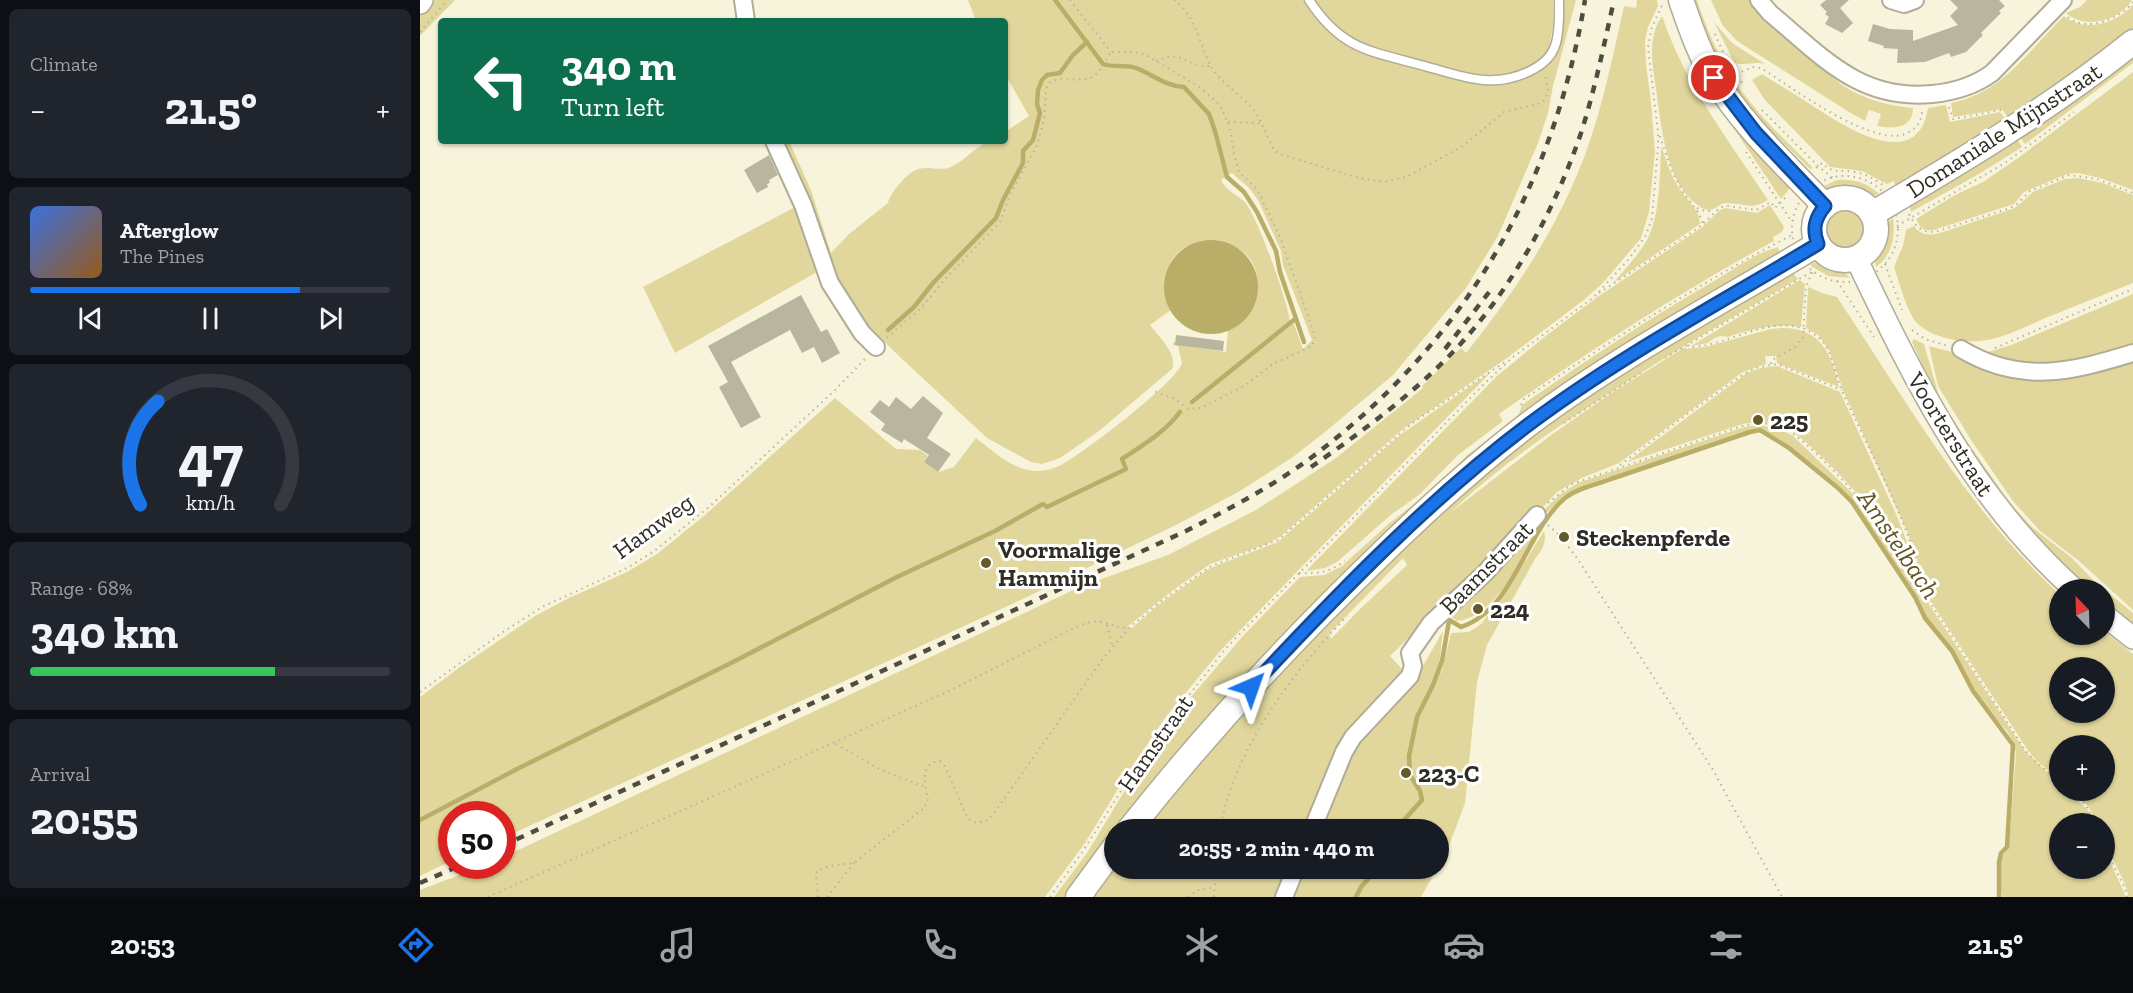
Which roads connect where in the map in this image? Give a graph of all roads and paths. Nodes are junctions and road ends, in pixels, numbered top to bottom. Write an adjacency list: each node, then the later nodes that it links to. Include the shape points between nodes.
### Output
1 (743, 0): 12 (street)
2 (1070, 0): 15 (path)
3 (1174, 0): 18 (path, via 1198,31)
4 (1309, 0): 17 (lane, via 1338,36 1358,48 1492,82 1518,77)
5 (1559, 0): 17 (lane, via 1555,46)
6 (1759, 0): 22 (street, via 1850,78 1888,93)
7 (1891, 0): 8 (street, via 1904,4)
8 (1916, 0)
9 (1671, 2): 28 (path, via 1652,27 1648,47); 33 (main road, via 1714,78 1756,133)
10 (2133, 2): 11 (path, via 2119,15 2090,24 2075,23 2061,15)
11 (2058, 5): 20 (street, via 1992,73)
12 (746, 18)
13 (1715, 34): 19 (path)
14 (2133, 42): 27 (main road, Domaniale Mijnstraat, via 2089,78)
15 (1110, 53): 16 (path, via 1134,52); 48 (path, Hamweg, via 1092,78 1065,77 1049,83 1037,146 1000,222 922,307)
16 (1156, 61): 18 (path, via 1175,55); 25 (path, via 1201,88 1219,104)
17 (1541, 65): 26 (path, via 1547,81 1545,100 1504,112 1463,147 1395,180 1359,178 1280,154)
18 (1211, 66): 26 (path, via 1252,109)
19 (1737, 74): 21 (path); 22 (path, via 1761,68 1854,126 1886,136 1905,135 1921,122)
20 (1952, 91): 22 (street); 27 (path, via 1954,101 1948,103 1953,119 2001,110)
21 (1748, 92)
22 (1921, 95)
23 (1757, 104): 30 (path)
24 (2079, 108): 34 (path, via 2005,163)
25 (1228, 122): 26 (path); 57 (path, via 1239,172 1257,189 1280,237 1315,340 1312,346 1202,408 1188,409)
26 (1260, 123)
27 (2014, 129): 34 (main road, Domaniale Mijnstraat)
28 (1658, 132): 35 (path, via 1675,177); 43 (path, via 1652,218 1646,235)
29 (775, 144): 48 (street, via 803,205 830,283 862,333)
30 (1818, 166): 31 (path); 34 (path, via 1822,163 1831,170 1869,176 1886,188 1891,185)
31 (1833, 178)
32 (2133, 193): 34 (path, via 2097,179 2069,176 2030,191 2010,208 1935,232 1919,230)
33 (1825, 206): 37 (main road, via 1847,198 1861,203); 40 (main road, via 1814,228)
34 (1906, 207): 37 (main road, Domaniale Mijnstraat); 44 (path, via 1895,245 1885,263)
35 (1697, 208): 36 (path); 38 (path)
36 (1715, 211): 38 (path); 39 (path, via 1725,206 1756,210 1771,202 1775,208 1780,204 1792,222)
37 (1872, 214): 41 (main road, via 1874,240)
38 (1703, 224): 43 (path)
39 (1792, 235)
40 (1818, 244): 41 (main road, via 1835,258); 74 (main road, Hamstraat, via 1604,372 1531,422 1470,472 1304,631 1179,767)
41 (1856, 258): 62 (street, Voorterstraat, via 1911,371 1967,465 2002,514)
42 (2133, 289): 49 (path)
43 (1594, 297): 52 (path)
44 (1904, 316)
45 (1908, 326): 50 (path, via 1925,339)
46 (1804, 329): 47 (path, via 1783,326 1701,346); 47 (path, via 1806,286 1813,271); 54 (path, via 1799,344); 56 (path, via 1825,346)
47 (1688, 345): 53 (path)
48 (876, 347): 70 (path, Hamweg, via 836,390 709,507 653,552 542,607)
49 (1995, 348)
50 (1961, 349): 51 (street, via 2007,369 2036,372 2062,372)
51 (2133, 352)
52 (1513, 357): 67 (path, via 1411,424 1278,540 1211,566 1171,592); 86 (path, Hamstraat, via 1227,647 1174,712)
53 (1659, 361)
54 (1771, 364): 56 (path); 59 (path, via 1739,377)
55 (1650, 367): 58 (path)
56 (1842, 390): 63 (path, via 1898,512)
57 (1154, 391)
58 (1564, 424)
59 (1618, 466): 60 (path, via 1572,484); 63 (path, via 1750,424 1785,429 1860,499)
60 (1538, 515): 76 (street, Baamstraat, via 1485,573 1431,623 1410,653 1410,676 1360,729 1344,752)
61 (1559, 535): 91 (path, via 1695,740)
62 (2064, 579)
63 (1926, 596): 72 (path, via 2025,750)
64 (1349, 614): 75 (path, via 1288,688 1244,756)
65 (2115, 624): 68 (street)
66 (1107, 625): 67 (path); 69 (path); 71 (path, via 1090,622 1072,629)
67 (1130, 628): 69 (path)
68 (2133, 638)
69 (1112, 647): 73 (path, via 988,820 977,824 966,816 940,761 928,766)
70 (420, 693)
71 (834, 743): 73 (path, via 881,770); 83 (path)
72 (2049, 773)
73 (925, 787): 78 (path, via 928,801 924,808)
74 (1138, 819)
75 (1223, 819)
76 (1317, 819)
77 (1104, 862): 87 (main road)
78 (854, 863): 84 (path, via 817,871); 85 (path)
79 (2115, 868): 92 (path)
80 (1215, 879): 82 (path)
81 (1291, 879): 90 (street)
82 (1215, 887): 88 (path, via 1198,890); 89 (path)
83 (488, 897)
84 (818, 897)
85 (826, 897)
86 (1050, 897)
87 (1078, 897)
88 (1188, 897)
89 (1214, 897)
90 (1284, 897)
91 (1782, 897)
92 (2127, 897)

